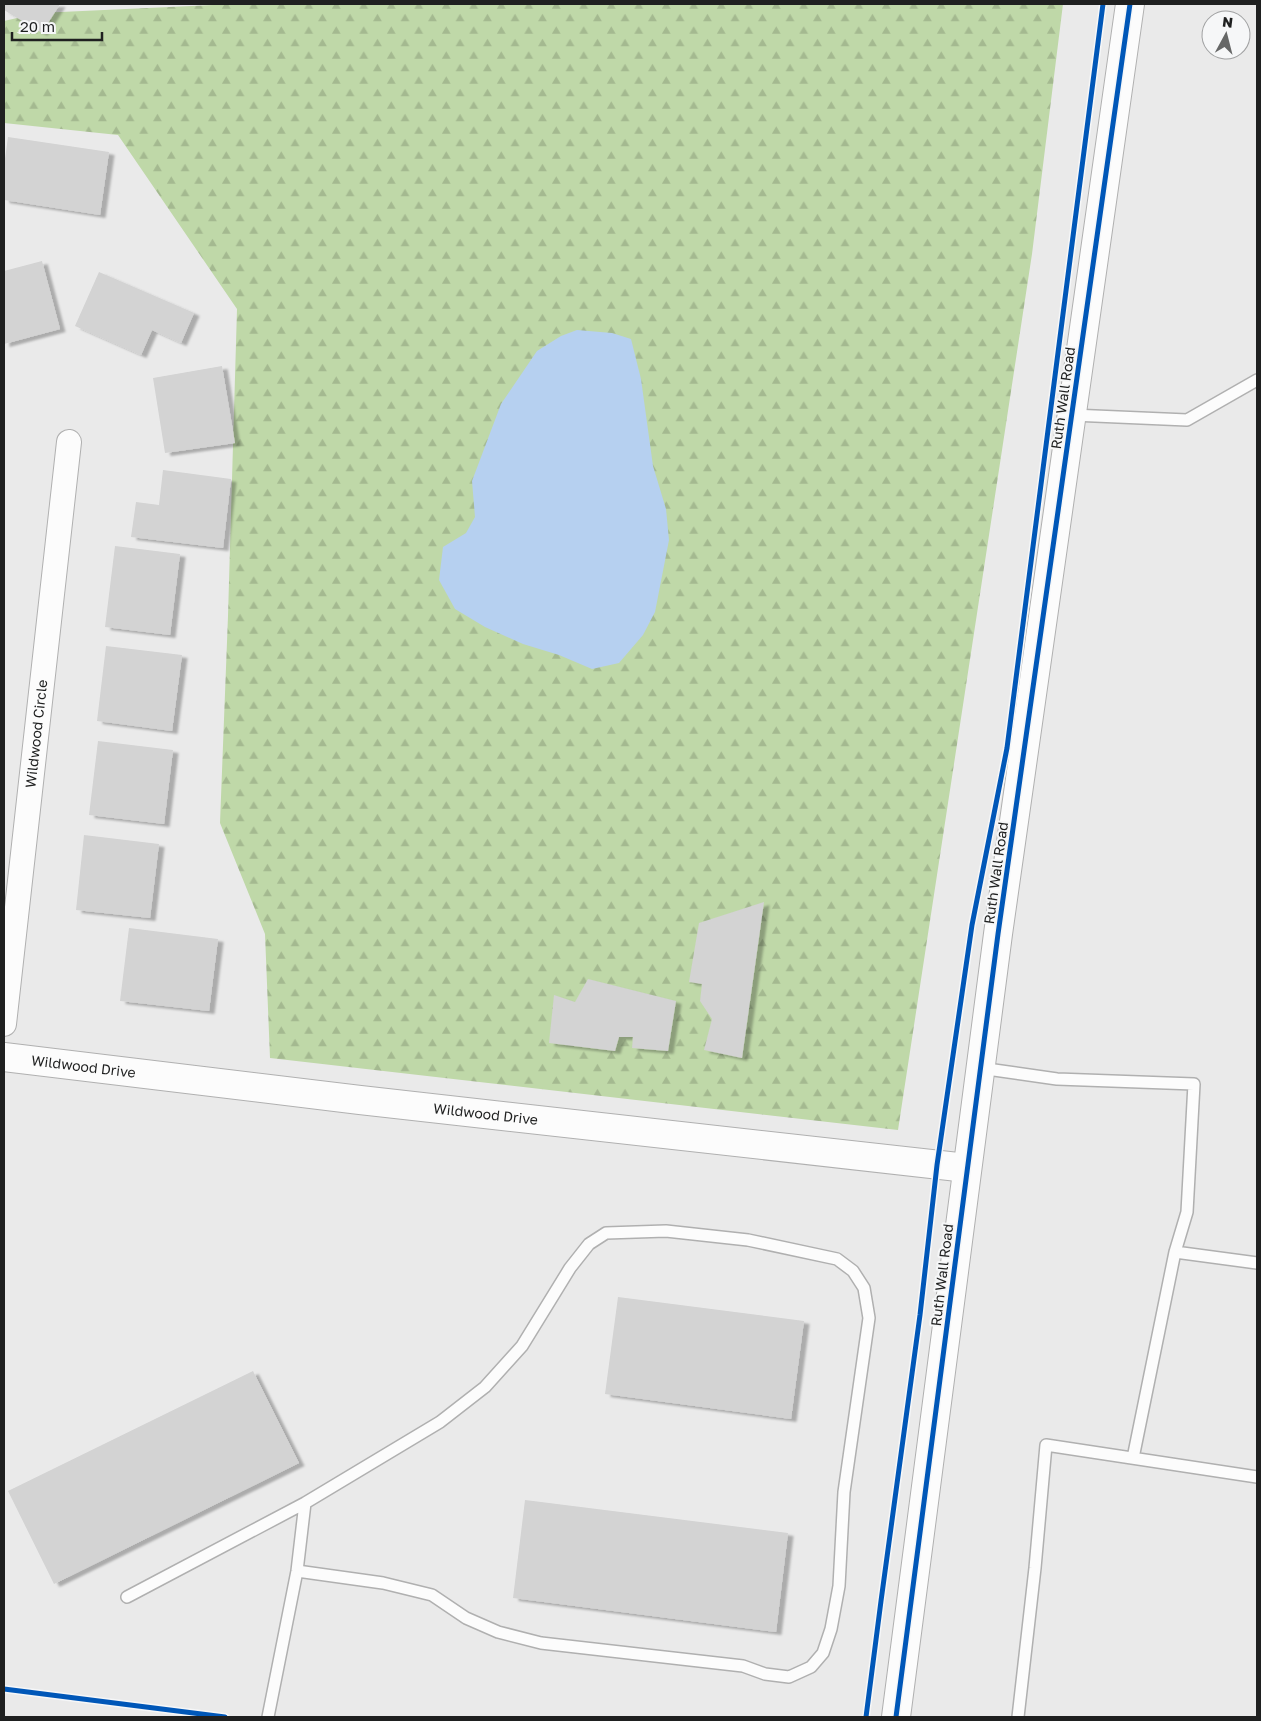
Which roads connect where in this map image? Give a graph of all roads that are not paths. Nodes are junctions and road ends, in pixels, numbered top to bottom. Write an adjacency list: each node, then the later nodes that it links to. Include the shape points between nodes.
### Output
1 (1130, 4): 3 (street, Ruth Wall Road)
2 (1257, 380): 3 (lane, via 1187,420)
3 (1072, 415): 7 (street, Ruth Wall Road)
4 (69, 442): 5 (street, Wildwood Circle)
5 (4, 1024)
6 (4, 1057): 8 (street, Wildwood Drive)
7 (980, 1068): 8 (street, Ruth Wall Road); 9 (lane, via 1056,1079 1194,1084 1188,1212)
8 (967, 1168): 17 (street, Ruth Wall Road)
9 (1175, 1252): 10 (lane); 11 (lane)
10 (1257, 1263)
11 (1133, 1458): 12 (lane); 18 (lane, via 1046,1445)
12 (1257, 1476)
13 (305, 1503): 14 (lane); 14 (lane, via 440,1422 485,1386 522,1346 570,1268 589,1244 606,1233 666,1231 757,1242 837,1259 853,1271 864,1288 869,1318 844,1492 838,1586 831,1629 823,1653 811,1667 789,1677 765,1674 743,1666 541,1643 498,1632 466,1618 432,1595 383,1583); 15 (lane)
14 (297, 1571): 16 (lane)
15 (127, 1597)
16 (268, 1717)
17 (896, 1717)
18 (1018, 1717)

